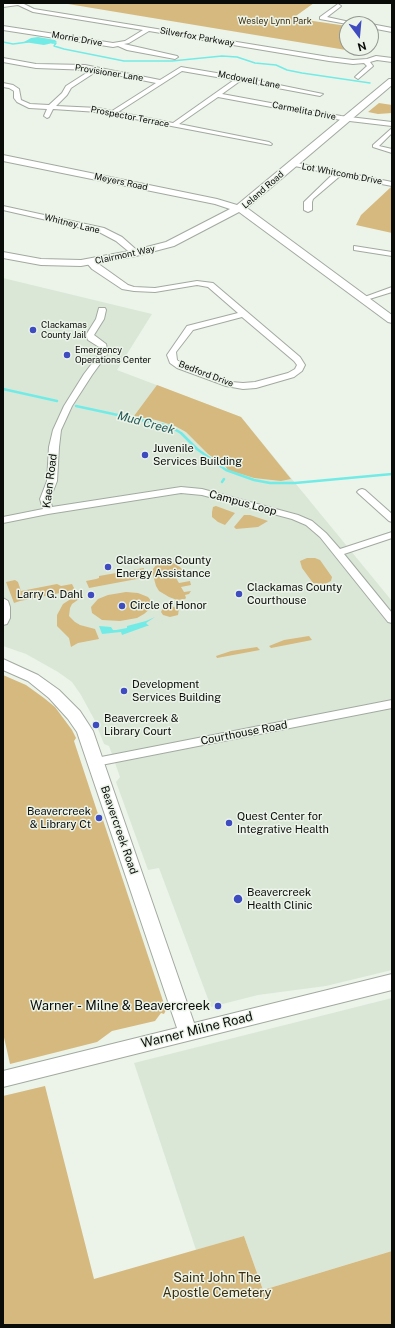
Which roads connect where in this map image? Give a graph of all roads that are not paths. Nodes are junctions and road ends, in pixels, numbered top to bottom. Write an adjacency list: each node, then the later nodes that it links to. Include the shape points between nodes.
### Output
1 (18, 3): 2 (street); 7 (street, Silverfox Parkway, via 33,10)
2 (3, 5)
3 (338, 6): 4 (street, via 322,18)
4 (339, 21)
5 (3, 28): 9 (street, Morrie Drive)
6 (379, 28): 8 (street)
7 (148, 29): 9 (street); 14 (street, Silverfox Parkway, via 342,61)
8 (392, 30)
9 (120, 45): 10 (street, Morrie Drive)
10 (175, 57)
11 (3, 60): 13 (street, Provisioner Lane)
12 (392, 60): 14 (street, Silverfox Parkway, via 376,58)
13 (10, 61): 15 (street); 16 (street, Provisioner Lane, via 36,66)
14 (365, 61): 17 (street, via 370,66)
15 (3, 65)
16 (95, 70): 20 (street, Provisioner Lane); 24 (street, via 71,84 65,94)
17 (358, 77)
18 (240, 79): 20 (street, Mcdowell Lane, via 187,69 178,70); 22 (street, Mcdowell Lane); 23 (street)
19 (392, 81): 27 (main road, Leland Road)
20 (161, 82): 25 (street)
21 (3, 85): 24 (street, Prospector Terrace, via 18,90 17,98 22,104)
22 (320, 94)
23 (218, 95): 27 (street, Carmelita Drive); 29 (street)
24 (51, 107): 25 (street, Prospector Terrace); 26 (street)
25 (113, 113): 29 (street, Prospector Terrace)
26 (47, 116)
27 (347, 118): 28 (street, Carmelita Drive); 34 (main road, Leland Road)
28 (392, 124)
29 (174, 125): 31 (street, Prospector Terrace)
30 (392, 130): 32 (street, via 376,145)
31 (269, 144)
32 (392, 151)
33 (3, 158): 38 (main road, Meyers Road)
34 (292, 164): 35 (street, Lot Whitcomb Drive); 38 (main road, Leland Road)
35 (339, 173): 36 (street, Lot Whitcomb Drive); 39 (street, via 311,198)
36 (392, 184)
37 (3, 208): 41 (street, Whitney Lane, via 101,230 119,239)
38 (239, 208): 41 (main road, Clairmont Way, via 170,244); 46 (main road, Leland Road)
39 (308, 210)
40 (357, 248): 42 (street)
41 (136, 253): 44 (main road, Clairmont Way)
42 (392, 254)
43 (3, 255): 44 (main road, Clairmont Way, via 49,263)
44 (90, 262): 48 (street, Bedford Drive, via 125,287 134,289 155,290 197,283 210,285)
45 (392, 288): 46 (street)
46 (363, 299): 49 (main road, Leland Road)
47 (102, 310): 51 (street, Kaen Road, via 100,319 90,335 103,346 104,353 68,406 57,430 52,481 45,499)
48 (244, 314): 48 (street, Bedford Drive, via 190,328 172,352 173,361 229,384 243,386 284,377 298,370 301,365 297,359)
49 (392, 320)
50 (362, 492): 52 (street)
51 (48, 512): 53 (street, Kaen Road); 55 (street, Campus Loop, via 170,491 192,491 248,503 295,517 317,528)
52 (392, 519)
53 (3, 520)
54 (392, 535): 55 (street)
55 (337, 553): 57 (street, Campus Loop)
56 (3, 602): 58 (street)
57 (392, 620)
58 (3, 622)
59 (3, 664): 61 (main road, Beavercreek Road, via 33,678 66,705 85,731)
60 (392, 704): 61 (street, Courthouse Road)
61 (96, 762): 63 (main road, Beavercreek Road)
62 (392, 982): 63 (main road, Warner Milne Road)
63 (188, 1033): 64 (main road, Warner Milne Road)
64 (3, 1079)

